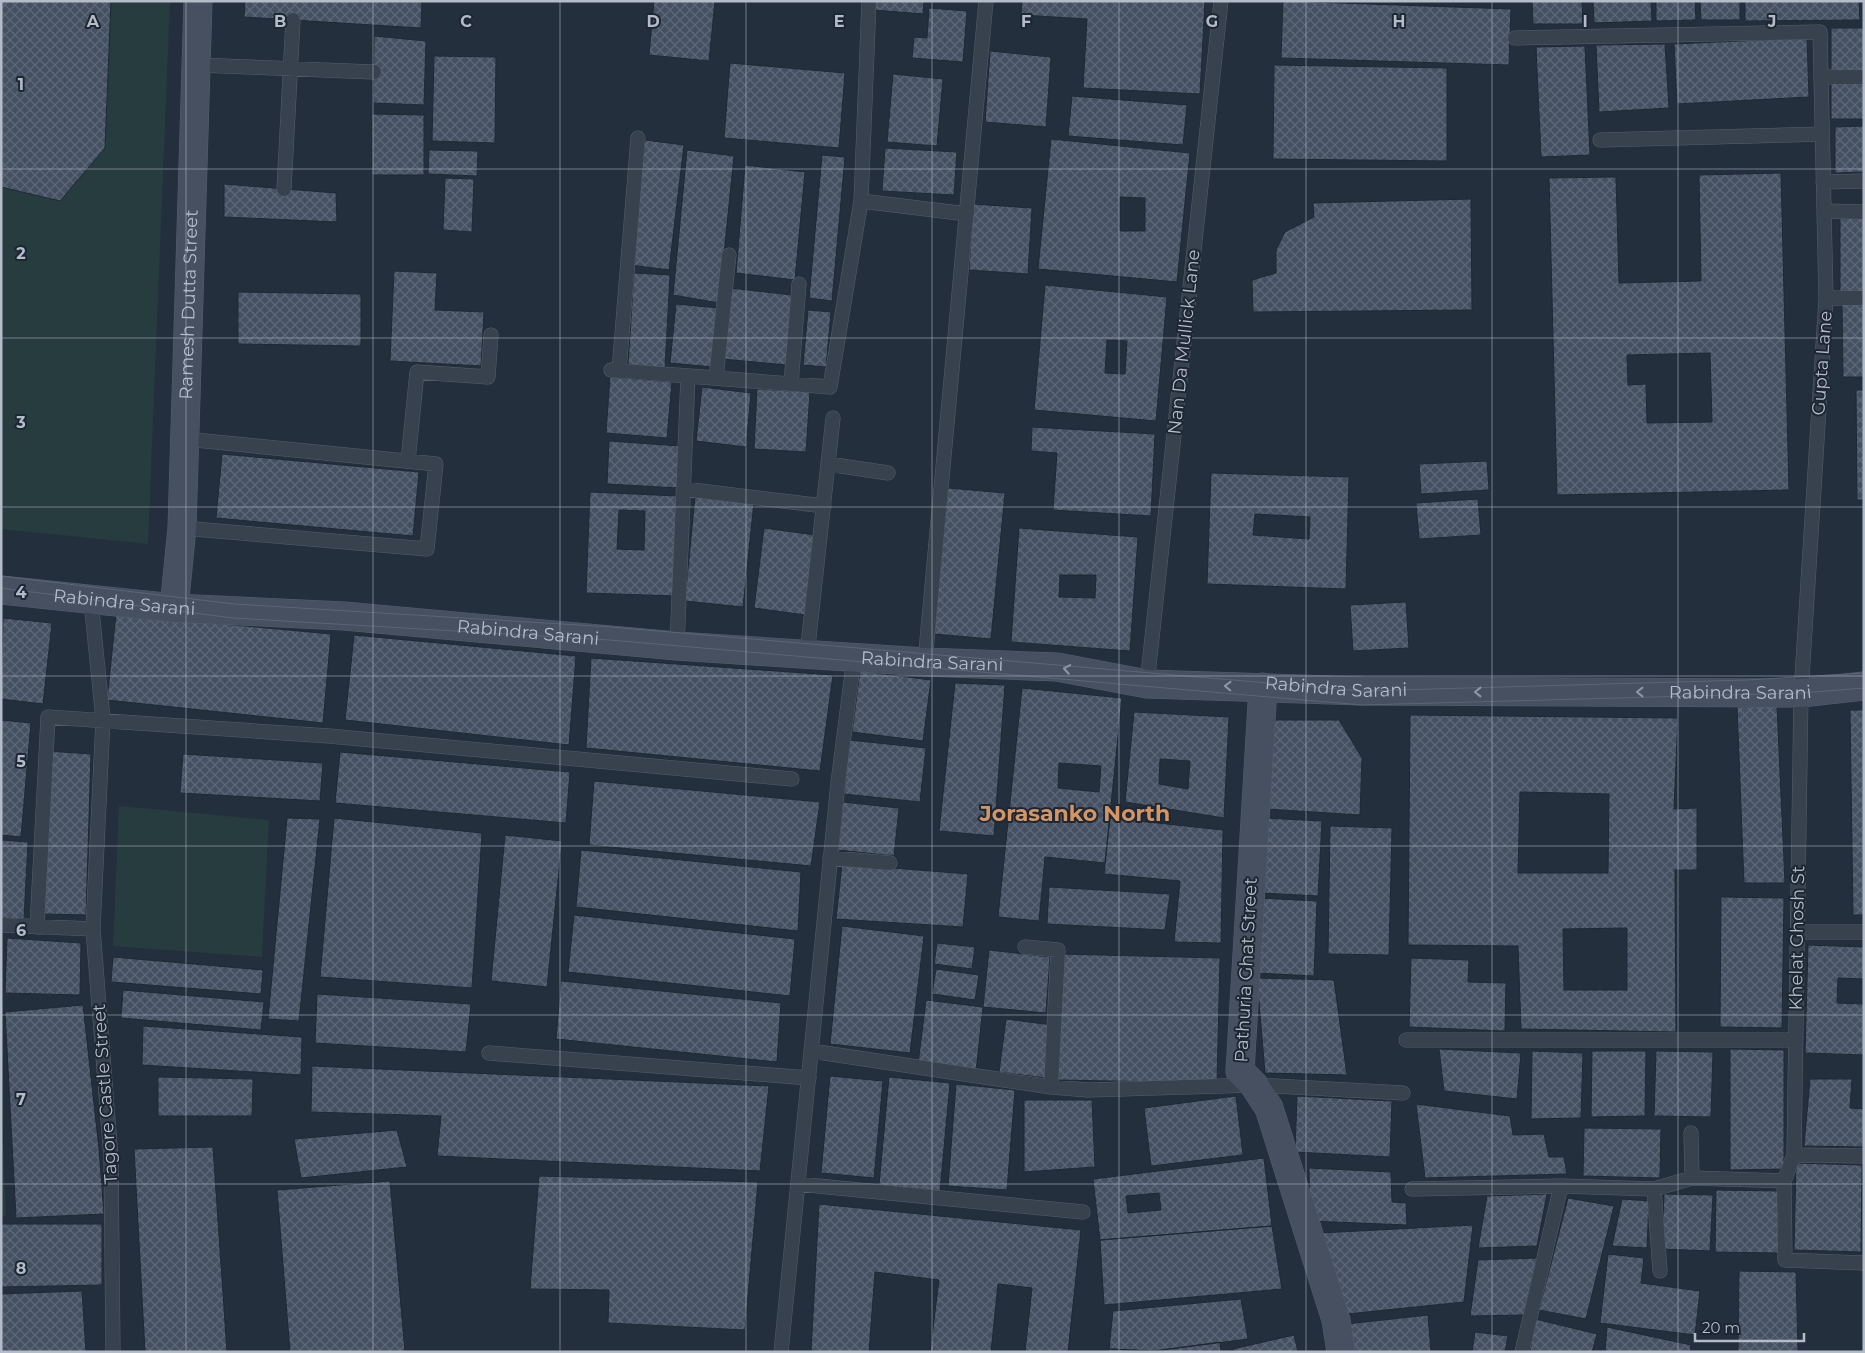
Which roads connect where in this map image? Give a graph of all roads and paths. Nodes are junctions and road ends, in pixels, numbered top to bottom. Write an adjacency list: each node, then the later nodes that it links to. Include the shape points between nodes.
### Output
1 (198, 1): 7 (main road, Ramesh Dutta Street)
2 (869, 1): 18 (lane)
3 (986, 1): 21 (lane)
4 (1221, 1): 45 (lane, Nan Da Mullick Lane)
5 (293, 20): 8 (lane)
6 (1515, 38): 10 (lane, Gupta Lane, via 1820,32)
7 (196, 65): 8 (lane); 31 (main road, Ramesh Dutta Street)
8 (291, 69): 9 (lane); 17 (lane)
9 (374, 72)
10 (1821, 77): 11 (lane); 12 (lane, Gupta Lane)
11 (1864, 77)
12 (1822, 134): 14 (lane); 16 (lane, Gupta Lane)
13 (638, 138): 27 (lane, via 615,371)
14 (1600, 140)
15 (1864, 181): 16 (lane)
16 (1824, 182): 19 (lane, Gupta Lane)
17 (284, 188)
18 (861, 201): 21 (lane); 29 (lane, via 830,387)
19 (1824, 212): 20 (lane); 24 (lane, Gupta Lane)
20 (1864, 212)
21 (966, 214): 44 (lane)
22 (729, 255): 28 (lane)
23 (800, 284): 29 (lane)
24 (1826, 298): 25 (lane); 48 (lane, Gupta Lane)
25 (1864, 298)
26 (490, 335): 32 (lane, via 488,377 417,372)
27 (688, 376): 28 (lane); 35 (lane)
28 (716, 378): 29 (lane)
29 (791, 384)
30 (833, 418): 33 (lane)
31 (185, 439): 32 (lane); 37 (main road, Ramesh Dutta Street)
32 (408, 461): 37 (lane, via 436,464 427,549)
33 (828, 464): 34 (lane); 36 (lane)
34 (888, 473)
35 (684, 489): 36 (lane); 41 (lane)
36 (824, 506): 42 (lane)
37 (182, 528): 40 (main road, Ramesh Dutta Street)
38 (1, 590): 39 (main road, Rabindra Sarani)
39 (91, 600): 40 (main road, Rabindra Sarani); 49 (lane, Tagore Castle Street)
40 (174, 608): 41 (main road, Rabindra Sarani, via 344,616)
41 (677, 646): 42 (main road, Rabindra Sarani)
42 (807, 655): 43 (main road, Rabindra Sarani)
43 (854, 657): 44 (main road, Rabindra Sarani); 51 (lane)
44 (925, 662): 45 (main road, Rabindra Sarani, one-way to 44, via 1057,667)
45 (1147, 684): 47 (main road, Rabindra Sarani, one-way to 45)
46 (1864, 686): 48 (main road, Rabindra Sarani)
47 (1263, 688): 48 (main road, Rabindra Sarani, one-way to 47); 64 (main road, Pathuria Ghat Street, via 1240,1071)
48 (1801, 693): 56 (lane, Khelat Ghosh St)
49 (102, 719): 50 (lane, via 329,736); 54 (lane, via 48,717); 55 (lane, Tagore Castle Street)
50 (792, 779)
51 (830, 858): 52 (lane); 61 (lane)
52 (890, 863)
53 (1, 925): 54 (lane)
54 (37, 928): 55 (lane)
55 (93, 929): 79 (lane, Tagore Castle Street, via 112,1158)
56 (1798, 932): 57 (lane); 60 (lane, Khelat Ghosh St)
57 (1864, 932)
58 (1025, 947): 65 (lane, via 1058,950)
59 (1406, 1040): 60 (lane)
60 (1796, 1040): 68 (lane, Khelat Ghosh St)
61 (811, 1051): 63 (lane); 65 (lane)
62 (489, 1052): 63 (lane)
63 (809, 1078): 72 (lane)
64 (1254, 1085): 65 (lane, via 1088,1090); 66 (lane); 81 (main road, Pathuria Ghat Street, via 1272,1118 1336,1320)
65 (1051, 1087)
66 (1403, 1093)
67 (1691, 1133): 70 (lane)
68 (1794, 1155): 69 (lane); 71 (lane, Khelat Ghosh St)
69 (1864, 1156)
70 (1692, 1178): 71 (lane); 75 (lane)
71 (1784, 1180): 77 (lane, via 1785,1260)
72 (798, 1184): 76 (lane); 80 (lane)
73 (1561, 1186): 74 (lane); 75 (lane); 82 (lane)
74 (1412, 1188)
75 (1654, 1189): 78 (lane)
76 (1083, 1212)
77 (1864, 1264)
78 (1660, 1271)
79 (113, 1352)
80 (781, 1352)
81 (1341, 1352)
82 (1522, 1352)

